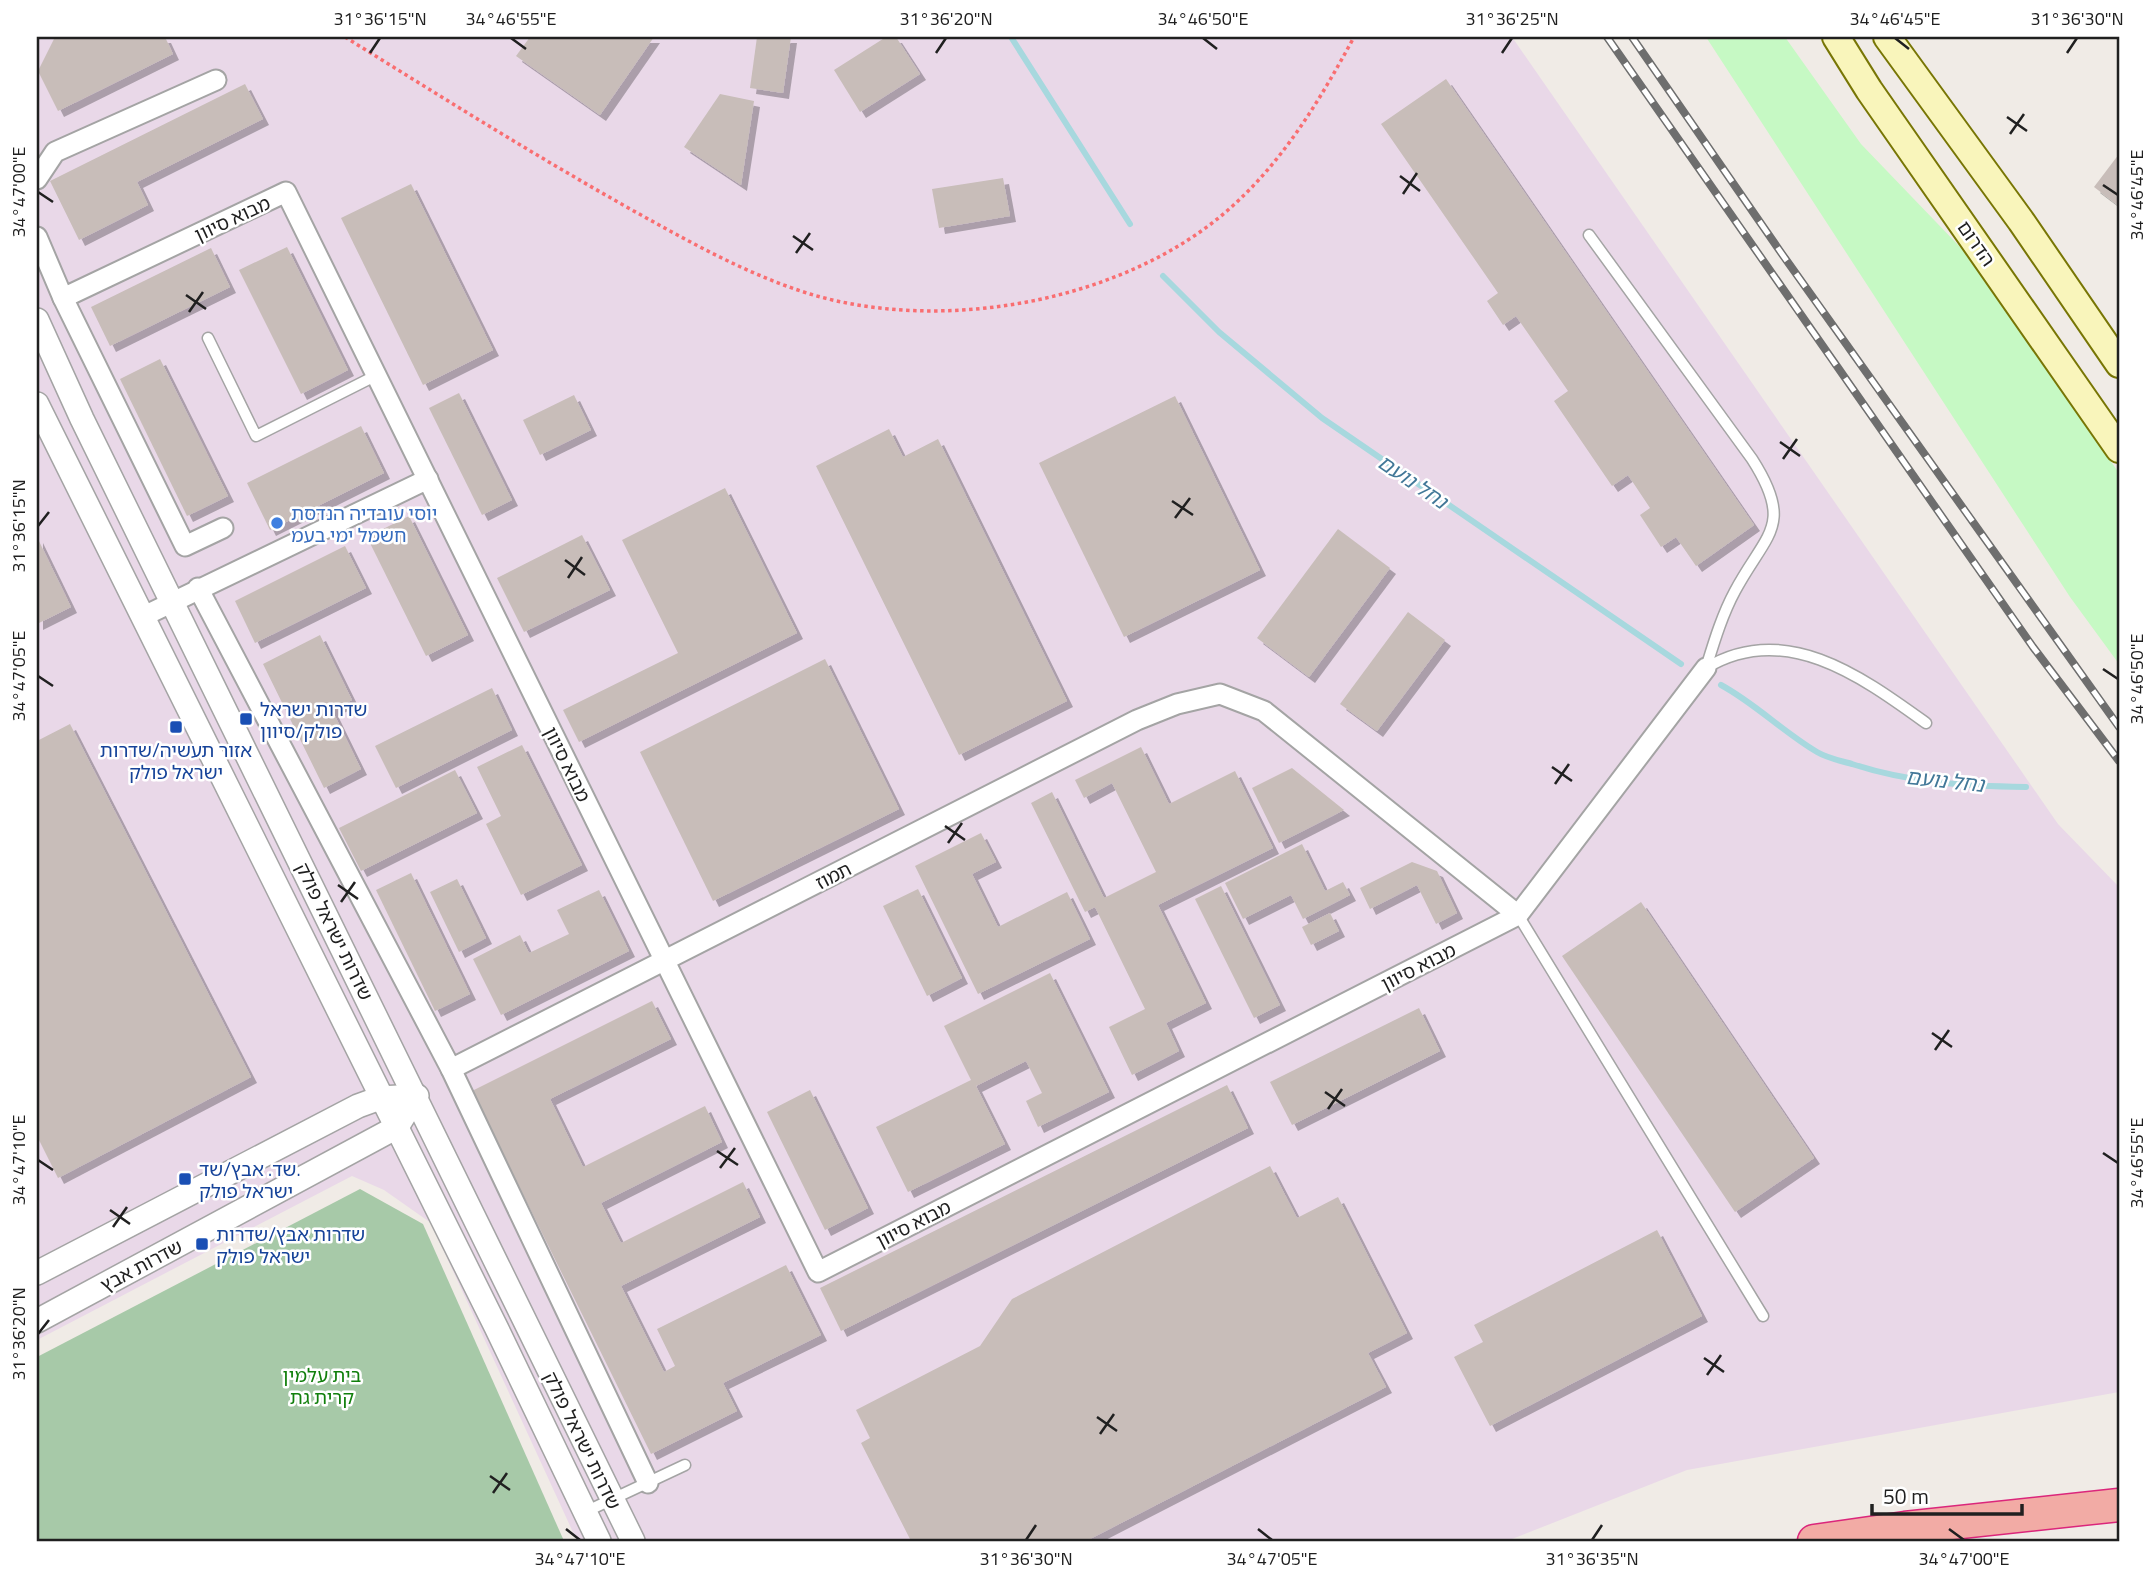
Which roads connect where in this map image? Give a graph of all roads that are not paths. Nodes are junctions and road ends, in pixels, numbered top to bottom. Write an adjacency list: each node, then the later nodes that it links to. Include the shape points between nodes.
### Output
1 (1836, 37): 13 (main road, הדרום)
2 (1887, 37): 10 (main road)
3 (216, 80): 4 (street, via 55,152)
4 (37, 178)
5 (1590, 235): 19 (lane, via 1752,459 1766,481 1775,510 1765,546 1736,589)
6 (37, 237): 7 (street)
7 (63, 298): 11 (street, מבוא סיוון, via 286,192); 15 (street, via 185,546)
8 (37, 320): 17 (street, שדרות ישראל פולק)
9 (208, 338): 11 (lane, via 256,436)
10 (2119, 364)
11 (377, 375): 14 (street, מבוא סיוון)
12 (37, 404): 18 (street, שדרות ישראל פולק)
13 (2119, 449)
14 (428, 479): 16 (street); 22 (street, מבוא סיוון)
15 (223, 528)
16 (198, 588): 17 (street); 23 (street)
17 (173, 601): 18 (street); 24 (street, שדרות ישראל פולק)
18 (144, 616): 25 (street, שדרות ישראל פולק)
19 (1706, 668): 20 (lane, via 1738,652 1756,650 1822,659 1868,682); 21 (street, מבוא סיוון)
20 (1926, 723)
21 (1518, 915): 22 (street, תמוז, via 1264,711 1220,694 1136,720); 22 (street, מבוא סיוון, via 818,1272); 30 (lane)
22 (665, 960): 23 (street, תמוז)
23 (452, 1069): 33 (street)
24 (417, 1096): 25 (street); 26 (street, שדרות אבץ); 34 (street, שדרות ישראל פולק)
25 (380, 1098): 26 (street, שדרות ישראל פולק); 29 (street)
26 (397, 1127): 27 (street, שדרות אבץ); 28 (street, שדרות ישראל פולק)
27 (375, 1139): 28 (street, via 396,1142); 31 (street, שדרות אבץ)
28 (410, 1154): 36 (street, שדרות ישראל פולק)
29 (37, 1273)
30 (1763, 1316)
31 (37, 1321)
32 (685, 1465): 33 (lane)
33 (648, 1483): 34 (lane)
34 (613, 1499): 36 (lane); 38 (street, שדרות ישראל פולק)
35 (2119, 1504): 39 (highway)
36 (585, 1513): 37 (street, שדרות ישראל פולק)
37 (599, 1541)
38 (633, 1541)
39 (1815, 1541)

